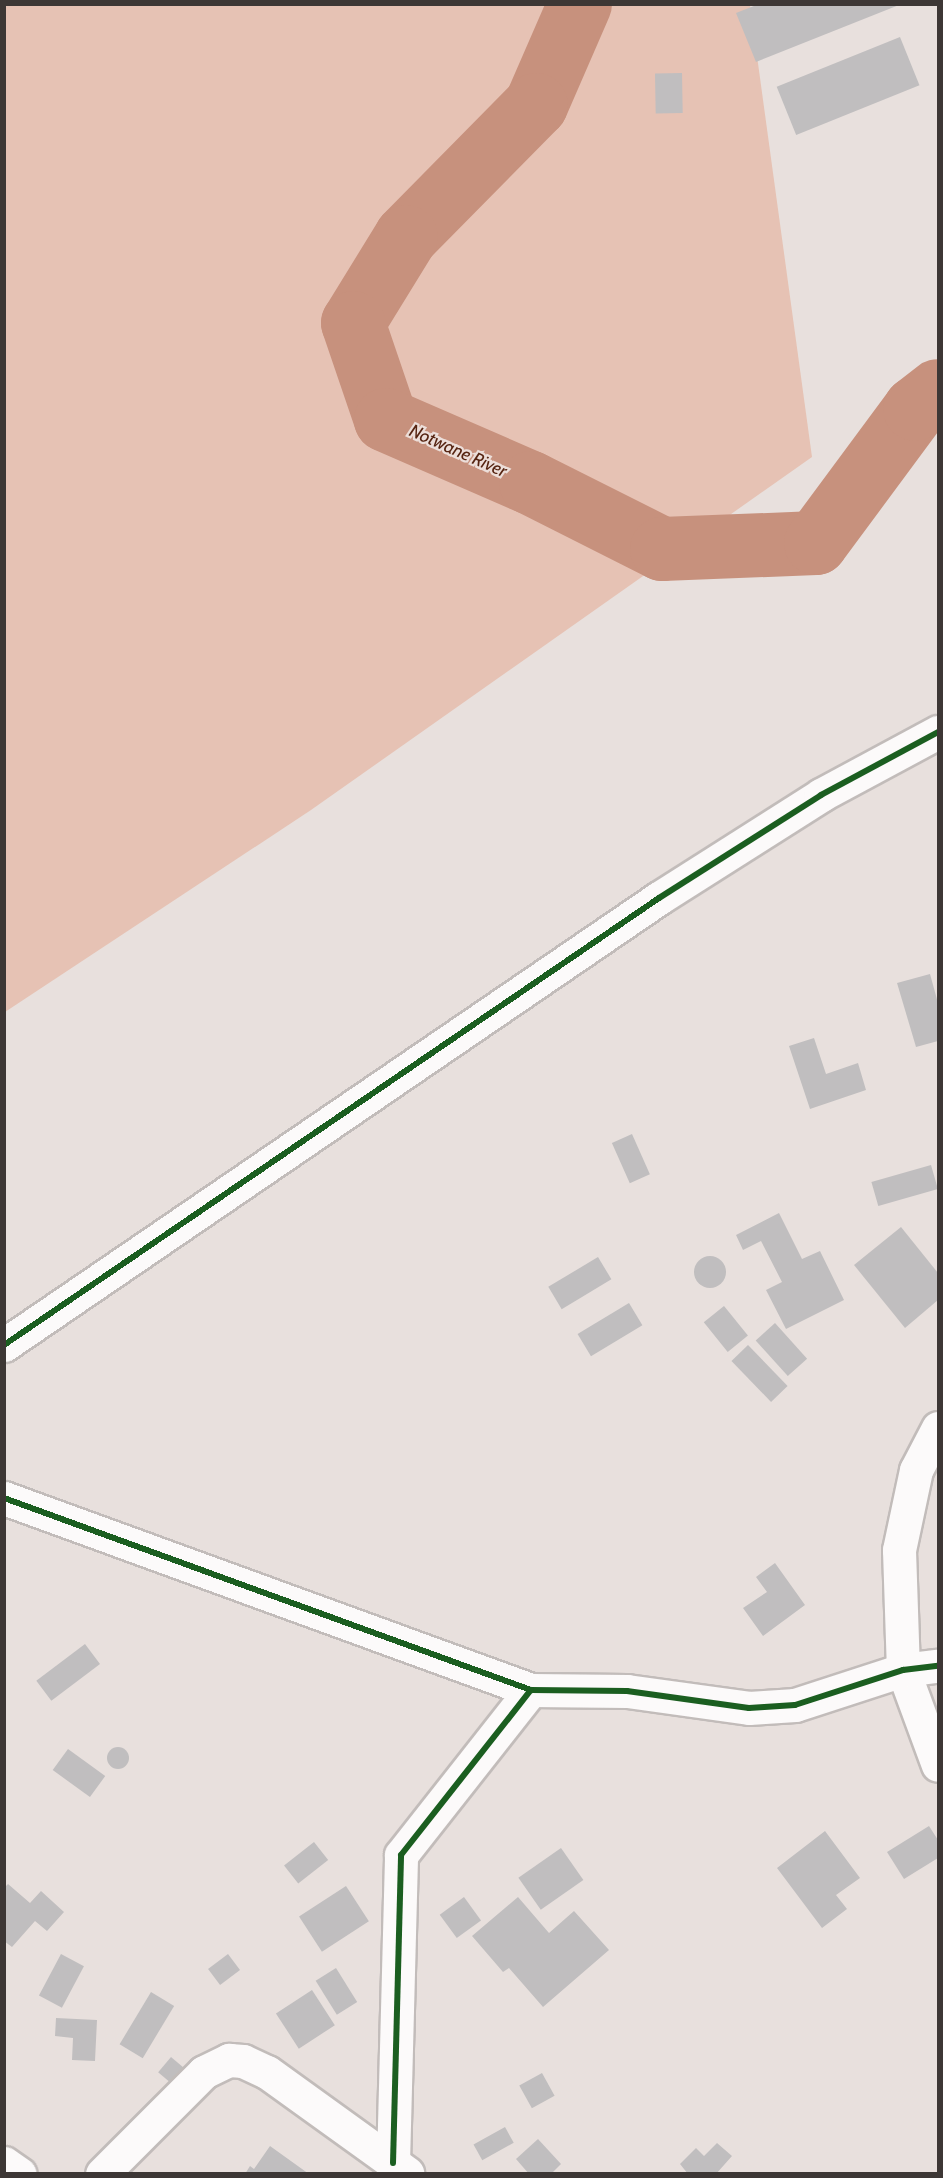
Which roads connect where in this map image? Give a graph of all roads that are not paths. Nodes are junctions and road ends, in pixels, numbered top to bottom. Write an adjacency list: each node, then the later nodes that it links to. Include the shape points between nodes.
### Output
1 (939, 732): 2 (street, via 821,795 659,898)
2 (4, 1345)
3 (939, 1428): 6 (street, via 916,1470 899,1550)
4 (4, 1498): 7 (street)
5 (939, 1666): 6 (street)
6 (903, 1670): 7 (street, via 795,1705 749,1708 627,1691); 8 (street)
7 (531, 1690): 10 (street, via 401,1855)
8 (939, 1765)
9 (4, 2163): 11 (street)
10 (400, 2168): 12 (street, via 267,2072 243,2061 230,2060 204,2073)
11 (20, 2174)
12 (102, 2174)

